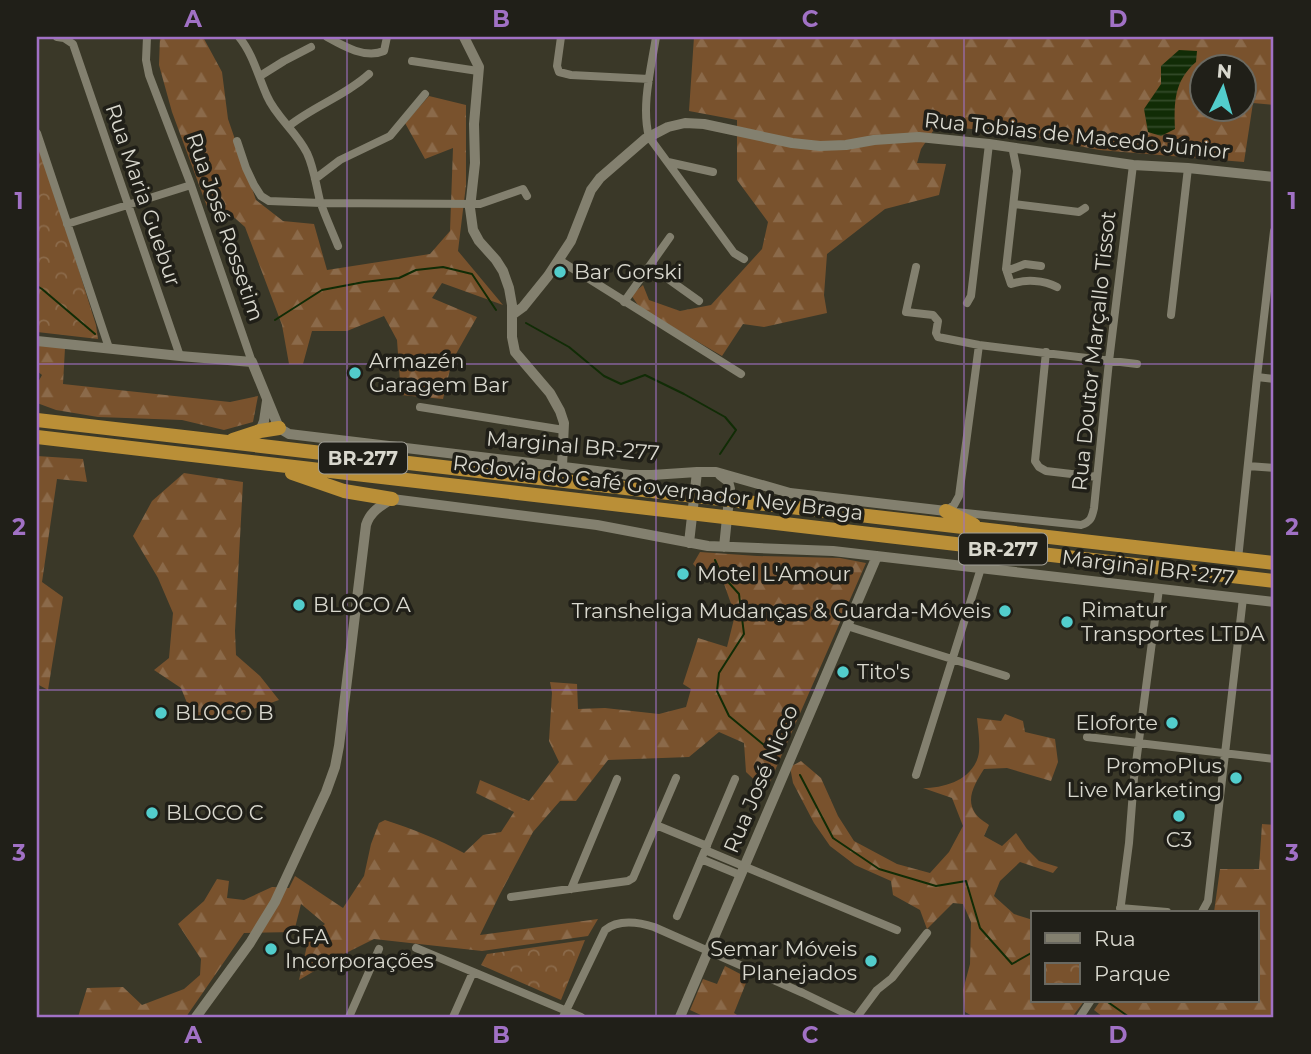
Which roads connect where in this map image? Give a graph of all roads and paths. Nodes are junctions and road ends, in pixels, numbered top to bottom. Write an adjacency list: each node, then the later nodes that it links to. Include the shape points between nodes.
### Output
1 (57, 37): 33 (street, Rua Maria Guebur, via 74,44)
2 (147, 37): 28 (street, Rua José Rossetim, via 149,75)
3 (239, 37): 13 (street)
4 (327, 37): 8 (street, via 345,48 371,53 384,51)
5 (464, 37): 11 (street)
6 (561, 37): 14 (street, via 559,72)
7 (656, 37): 14 (street)
8 (387, 40)
9 (311, 47): 13 (street)
10 (412, 61): 11 (street)
11 (478, 71): 31 (street)
12 (369, 75): 16 (street)
13 (260, 76): 16 (street, via 276,113)
14 (649, 79): 18 (street)
15 (425, 94): 27 (street, via 390,136 340,160)
16 (289, 126): 27 (street, via 306,151)
17 (37, 133): 35 (street)
18 (649, 137): 20 (street, Rua Tobias de Macedo Júnior, via 668,127 695,123 820,146 919,137); 22 (street); 40 (street, Rua Tobias de Macedo Júnior, via 591,190)
19 (237, 141): 30 (street, via 261,196 269,201)
20 (989, 144): 21 (street, Rua Tobias de Macedo Júnior); 48 (street)
21 (1014, 147): 23 (street, Rua Tobias de Macedo Júnior); 32 (street)
22 (668, 162): 25 (street); 39 (street, via 734,253)
23 (1133, 166): 24 (street, Rua Tobias de Macedo Júnior); 56 (street, Rua Doutor Marçallo Tissot)
24 (1188, 168): 26 (street, Rua Tobias de Macedo Júnior); 50 (street)
25 (713, 172)
26 (1274, 177)
27 (315, 179): 30 (street)
28 (191, 186): 33 (street); 57 (street, Rua José Rossetim)
29 (527, 195): 31 (street, via 523,189)
30 (321, 203): 31 (street); 38 (street)
31 (471, 204): 49 (street, via 473,230 503,271)
32 (1014, 204): 34 (street, via 1079,212); 44 (street)
33 (128, 205): 35 (street); 55 (street, Rua Maria Guebur)
34 (1085, 208)
35 (67, 224): 53 (street)
36 (1274, 231): 60 (street)
37 (670, 237): 41 (street)
38 (338, 246)
39 (744, 259)
40 (559, 260): 47 (street); 49 (street, Rua Tobias de Macedo Júnior)
41 (650, 266): 46 (street); 47 (street)
42 (1041, 266): 44 (street)
43 (915, 267): 52 (street, via 906,312 933,314 938,337)
44 (1006, 269): 45 (street, via 1011,284 1023,280)
45 (1057, 287)
46 (699, 301)
47 (624, 302): 59 (street)
48 (967, 303)
49 (512, 315): 66 (street, via 514,352 550,394)
50 (1171, 315)
51 (37, 341): 53 (street)
52 (979, 345): 54 (street); 79 (street, via 959,496)
53 (109, 348): 55 (street)
54 (1045, 352): 56 (street); 76 (street, via 1035,461 1046,471)
55 (180, 356): 57 (street)
56 (1109, 360): 58 (street); 76 (street, Rua Doutor Marçallo Tissot)
57 (252, 362): 62 (street, Rua José Rossetim)
58 (1137, 364)
59 (741, 374)
60 (1257, 377): 61 (street); 72 (street)
61 (1274, 379)
62 (267, 400): 65 (street, Rua José Rossetim); 67 (street)
63 (420, 407): 66 (street)
64 (37, 418): 69 (highway, Rodovia do Café Governador Ney Braga / BR-277)
65 (279, 428): 67 (highway); 71 (street, Marginal BR-277, via 289,434)
66 (564, 430): 71 (street)
67 (260, 431): 69 (highway)
68 (37, 437): 70 (highway, Rodovia do Café Governador Ney Braga / BR-277)
69 (225, 442): 81 (highway, Rodovia do Café Governador Ney Braga / BR-277)
70 (268, 464): 77 (highway); 88 (highway, Rodovia do Café Governador Ney Braga / BR-277)
71 (562, 466): 74 (street, Marginal BR-277, via 638,475)
72 (1248, 466): 73 (street); 85 (street)
73 (1274, 468)
74 (697, 472): 75 (street, Marginal BR-277); 82 (street)
75 (716, 472): 79 (street, Marginal BR-277, via 790,493); 83 (street, via 728,481 730,489)
76 (1097, 477): 79 (street, Rua Doutor Marçallo Tissot, via 1092,518 1081,525)
77 (356, 494): 78 (highway); 80 (street)
78 (392, 499): 80 (street); 82 (street, Marginal BR-277, via 586,524)
79 (946, 511): 81 (highway)
80 (371, 515): 121 (street, via 365,531 339,746 331,778 267,917)
81 (985, 530): 85 (highway, Rodovia do Café Governador Ney Braga / BR-277)
82 (689, 543): 83 (street, Marginal BR-277)
83 (724, 547): 84 (street, Marginal BR-277)
84 (877, 556): 87 (street, Marginal BR-277); 92 (street, Rua José Nicco)
85 (1238, 559): 86 (highway, Rodovia do Café Governador Ney Braga / BR-277)
86 (1274, 563)
87 (981, 568): 89 (street, Marginal BR-277); 93 (street)
88 (1274, 581)
89 (1159, 589): 90 (street, Marginal BR-277); 96 (street)
90 (1243, 598): 91 (street, Marginal BR-277); 97 (street)
91 (1274, 602)
92 (847, 626): 93 (street); 106 (street, Rua José Nicco)
93 (953, 659): 94 (street); 99 (street)
94 (1006, 676)
95 (1087, 737): 96 (street)
96 (1139, 743): 97 (street); 109 (street)
97 (1225, 754): 98 (street); 111 (street)
98 (1274, 760)
99 (916, 775)
100 (676, 778): 103 (street)
101 (617, 779): 107 (street)
102 (735, 779): 104 (street)
103 (656, 825): 104 (street); 107 (street, via 633,878)
104 (706, 848): 105 (street); 106 (street)
105 (701, 859): 106 (street); 112 (street)
106 (743, 870): 113 (street); 117 (street, Rua José Nicco)
107 (571, 889): 108 (street)
108 (511, 897)
109 (1120, 910): 110 (street)
110 (1144, 911)
111 (1203, 911)
112 (677, 916)
113 (897, 930)
114 (927, 933): 126 (street)
115 (416, 948): 118 (street)
116 (379, 949): 122 (street)
117 (708, 951): 120 (street, via 648,925 608,927); 125 (street, Rua José Nicco); 126 (street)
118 (472, 972): 120 (street); 123 (street)
119 (1090, 1002): 127 (street)
120 (564, 1014): 124 (street)
121 (196, 1017)
122 (349, 1017)
123 (453, 1017)
124 (582, 1017)
125 (680, 1017)
126 (855, 1017)
127 (1080, 1017)

